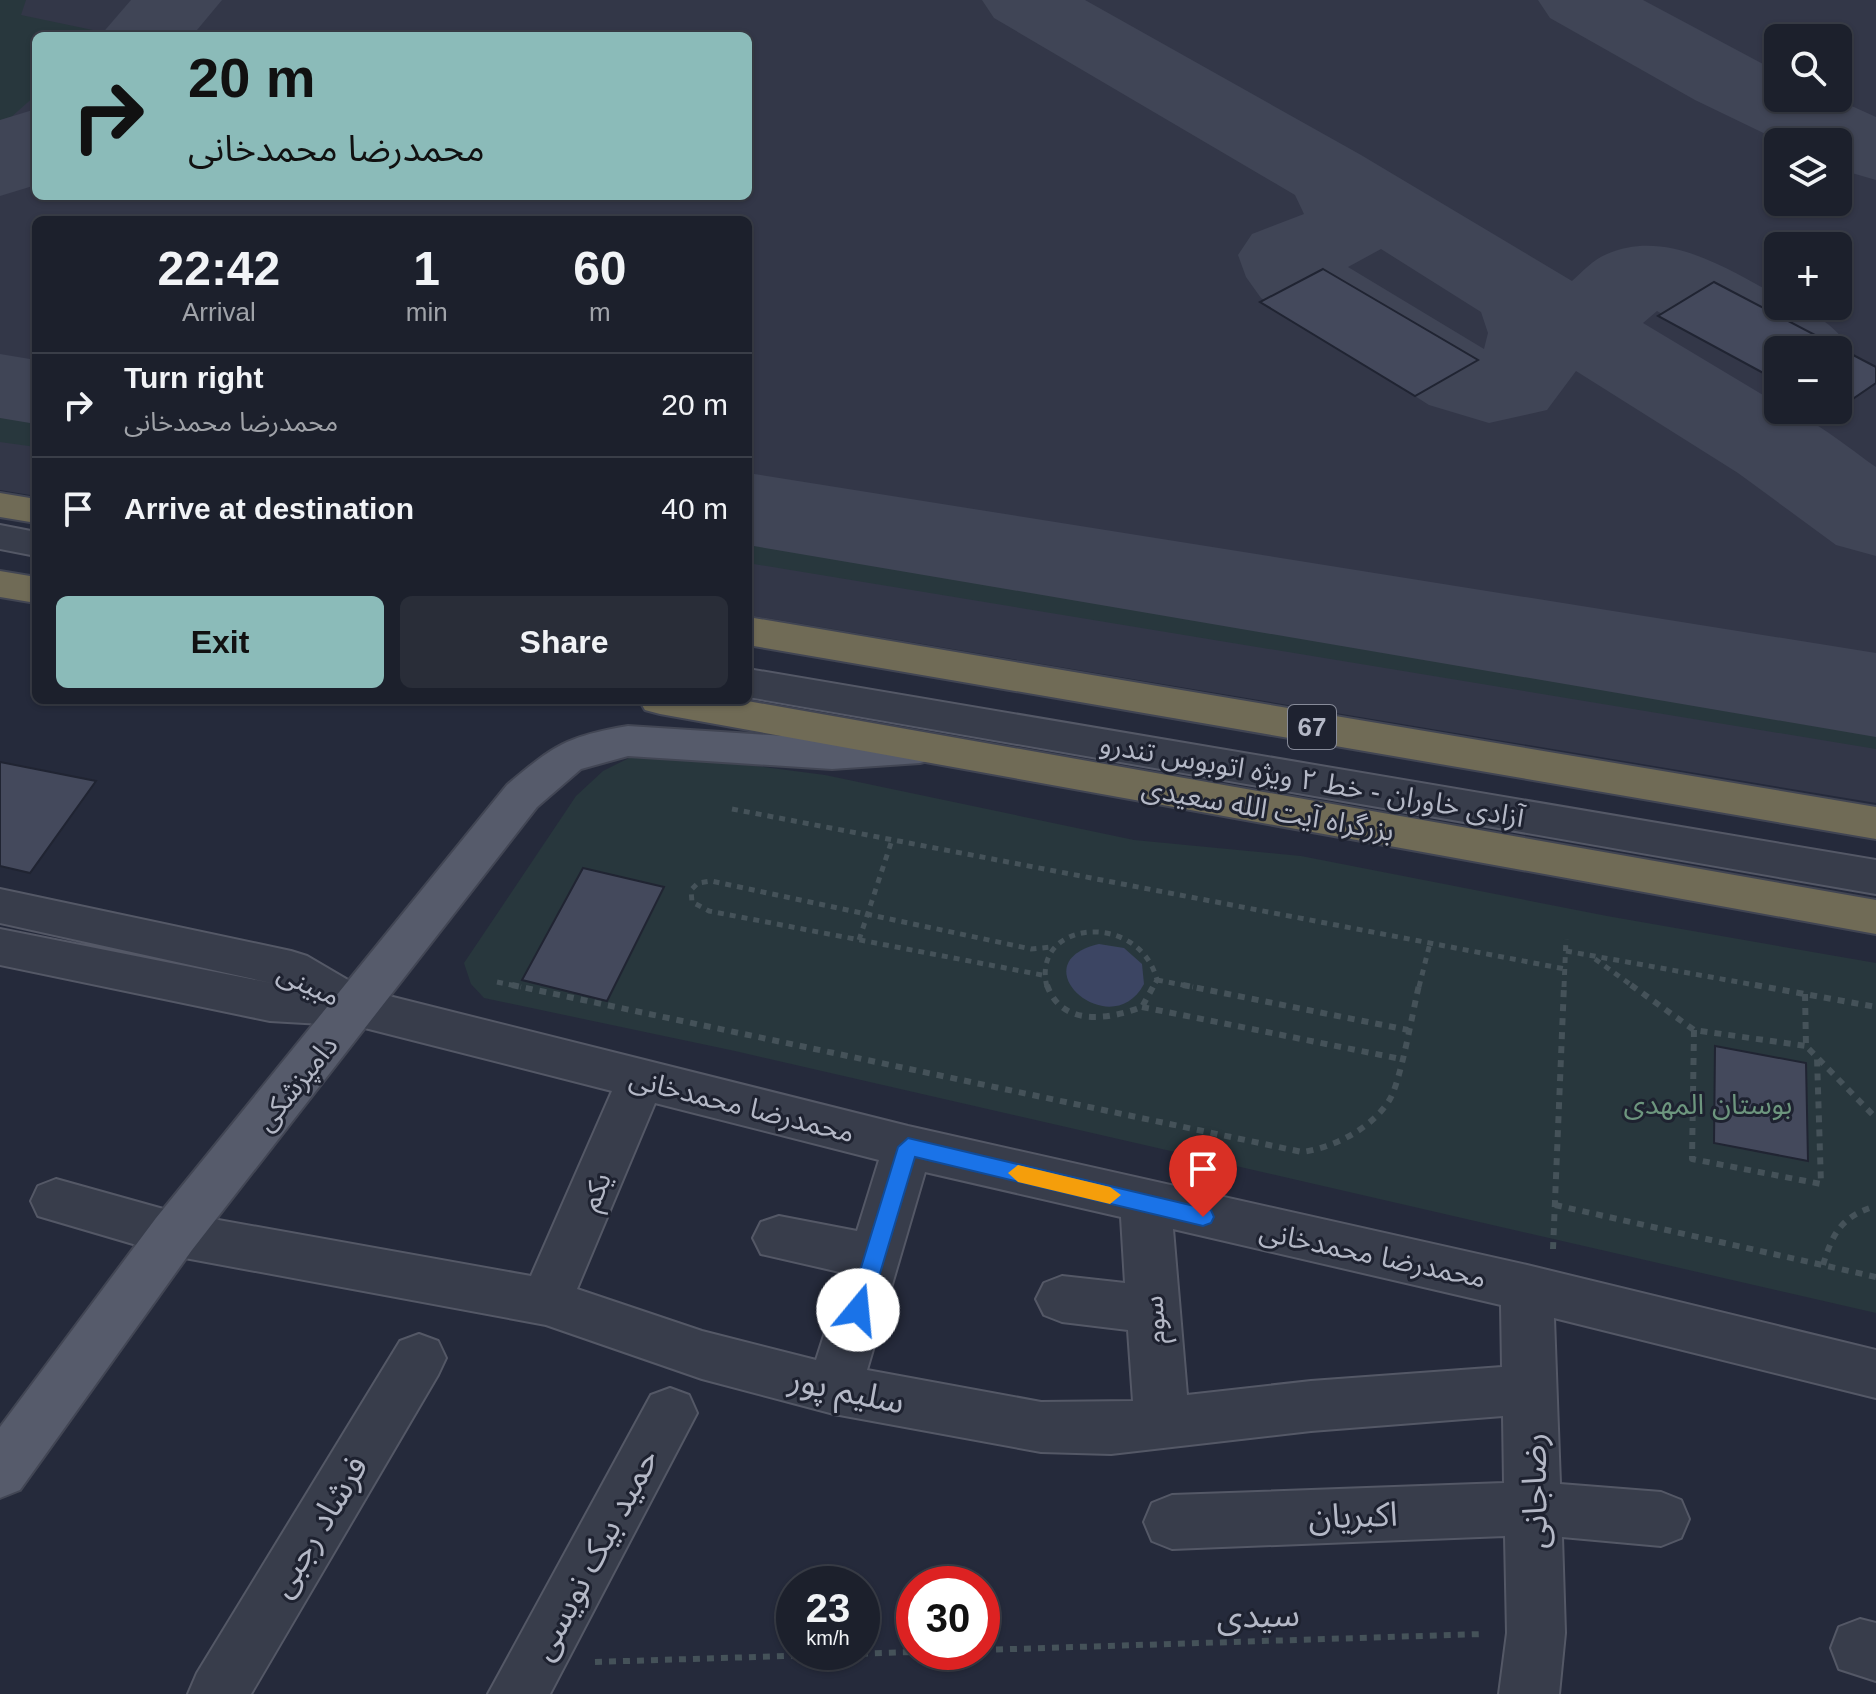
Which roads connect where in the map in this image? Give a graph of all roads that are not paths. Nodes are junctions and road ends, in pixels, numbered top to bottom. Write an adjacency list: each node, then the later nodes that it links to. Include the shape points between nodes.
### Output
1 (0, 505): 2 (highway)
2 (32, 510)
3 (0, 537): 4 (street)
4 (32, 543)
5 (0, 553): 6 (street)
6 (32, 558)
7 (0, 584): 8 (highway)
8 (32, 589)
9 (752, 632): 14 (highway, 67)
10 (752, 666): 15 (street, آزادی خاوران - خط ۲ ویژه اتوبوس تندرو)
11 (752, 684): 16 (street, آزادی خاوران - خط ۲ ویژه اتوبوس تندرو)
12 (682, 704): 13 (highway, بزرگراه آیت الله سعیدی)
13 (920, 748): 17 (highway, بزرگراه آیت الله سعیدی); 19 (main road, دامپزشکی, via 832,754 628,741 566,758 522,796)
14 (1876, 823)
15 (1876, 857)
16 (1876, 877)
17 (1876, 917)
18 (7, 933): 19 (street, مبینی, via 270,1002)
19 (357, 1007): 20 (street, محمدرضا محمدخانی); 24 (main road, دامپزشکی)
20 (641, 1079): 21 (street, محمدرضا محمدخانی); 29 (street, یکم)
21 (908, 1147): 26 (street); 27 (street, محمدرضا محمدخانی)
22 (56, 1201): 24 (street, سلیم پور)
23 (1146, 1216): 30 (street, سوم)
24 (174, 1234): 29 (street, سلیم پور); 37 (main road, دامپزشکی)
25 (779, 1238): 26 (street)
26 (875, 1257): 33 (street)
27 (1539, 1291): 32 (street, محمدرضا محمدخانی); 34 (street, رضاجانی)
28 (1062, 1299): 30 (street)
29 (546, 1302): 33 (street, سلیم پور, via 702,1355)
30 (1153, 1310): 36 (street, سوم)
31 (419, 1358): 42 (street, فرشاد رجبی)
32 (1876, 1374)
33 (834, 1389): 36 (street, سلیم پور, via 1041,1427 1111,1429)
34 (1532, 1389): 36 (street, سلیم پور); 38 (street, رضاجانی)
35 (670, 1413): 41 (street, حمید بیک نویسی)
36 (1162, 1423)
37 (0, 1472)
38 (1534, 1508): 39 (street, اکبریان); 40 (street, اکبریان); 43 (street, رضاجانی, via 1536,1633)
39 (1661, 1519)
40 (1172, 1522)
41 (526, 1679)
42 (218, 1694)
43 (1529, 1694)

